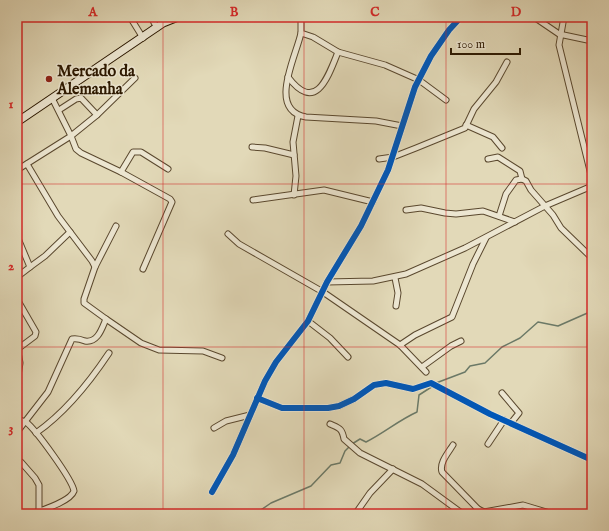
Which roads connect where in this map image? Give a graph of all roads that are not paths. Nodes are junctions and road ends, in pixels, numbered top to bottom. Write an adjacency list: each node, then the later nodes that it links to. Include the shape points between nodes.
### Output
1 (130, 17): 11 (street)
2 (151, 17): 8 (street)
3 (178, 17): 8 (street)
4 (301, 17): 9 (street)
5 (461, 17): 17 (street, via 448,30)
6 (534, 17): 10 (street)
7 (564, 17): 10 (street)
8 (161, 23): 11 (street)
9 (301, 33): 13 (street); 15 (street)
10 (560, 34): 12 (street); 37 (street, via 562,60)
11 (143, 38): 18 (street)
12 (592, 41)
13 (338, 52): 15 (street, via 320,90 302,91 294,86); 17 (street, via 385,65)
14 (507, 62): 24 (street, via 496,82 474,109)
15 (288, 77): 22 (street, via 287,102 289,108)
16 (135, 78): 21 (street)
17 (419, 80): 19 (street); 25 (street)
18 (52, 98): 20 (street); 23 (street)
19 (446, 100)
20 (59, 110): 21 (street, via 81,98); 26 (street)
21 (97, 115): 26 (street)
22 (298, 116): 25 (street, via 376,121); 29 (street, via 293,142)
23 (17, 122)
24 (466, 125): 28 (street, via 493,137); 30 (street, via 451,135)
25 (402, 126): 30 (street)
26 (71, 136): 33 (street); 36 (street, via 81,153)
27 (252, 147): 29 (street)
28 (502, 148)
29 (294, 155): 40 (street)
30 (393, 156): 31 (street); 42 (street)
31 (379, 159)
32 (488, 159): 38 (street, via 498,157 520,172)
33 (27, 164): 35 (street); 48 (street, via 39,187)
34 (168, 169): 36 (street, via 141,152 133,152)
35 (17, 170)
36 (121, 172): 55 (street, via 172,202)
37 (592, 177)
38 (522, 179): 43 (street); 45 (street, via 516,180 506,194)
39 (592, 186): 43 (street)
40 (294, 195): 41 (street); 42 (street, via 324,190)
41 (253, 200)
42 (373, 202): 58 (street)
43 (545, 206): 46 (street); 52 (street, via 570,238)
44 (406, 210): 45 (street, via 421,208 456,214 483,211)
45 (499, 216): 46 (street)
46 (515, 222): 51 (street)
47 (116, 226): 54 (street)
48 (70, 232): 53 (street); 54 (street)
49 (228, 234): 59 (street, via 239,244)
50 (17, 236): 53 (street)
51 (487, 237): 57 (street); 65 (street, via 473,264 452,317)
52 (592, 258)
53 (30, 267): 56 (street)
54 (95, 267): 62 (street, via 84,303)
55 (143, 269)
56 (17, 278)
57 (394, 278): 58 (street); 61 (street, via 398,293)
58 (328, 282): 59 (street)
59 (323, 292): 63 (street); 65 (street)
60 (17, 299): 71 (street, via 36,332 35,336 19,348)
61 (396, 306)
62 (106, 319): 68 (street, via 141,343 159,350 202,351); 77 (street, via 93,340 72,339 48,392)
63 (308, 320): 67 (street); 73 (street, via 276,362)
64 (461, 341): 69 (street)
65 (400, 345): 69 (street)
66 (109, 353): 82 (street, via 93,377 66,408)
67 (348, 357)
68 (222, 358)
69 (422, 367): 70 (street)
70 (426, 372)
71 (17, 382)
72 (502, 392): 78 (street, via 519,413)
73 (257, 398): 74 (street); 76 (street, via 282,408 328,408 354,399 374,385 386,383 413,389 433,385)
74 (250, 415): 80 (street, via 226,421); 88 (street, via 233,456)
75 (17, 419): 77 (street)
76 (504, 420): 78 (street); 83 (street)
77 (25, 421): 81 (street); 82 (street)
78 (511, 423): 85 (street)
79 (330, 424): 87 (street, via 344,433 346,441 354,449)
80 (214, 428)
81 (17, 432)
82 (36, 433): 90 (street, via 70,479 74,491 60,503)
83 (488, 444)
84 (453, 445): 89 (street, via 443,461 442,472)
85 (592, 460)
86 (17, 463): 90 (street, via 25,465 39,485)
87 (393, 469): 91 (street, via 370,493); 93 (street, via 437,493)
88 (212, 492)
89 (478, 508): 94 (street); 95 (street, via 484,512 523,505)
90 (39, 512): 92 (street)
91 (356, 513)
92 (31, 514)
93 (463, 514)
94 (470, 514)
95 (553, 514)

